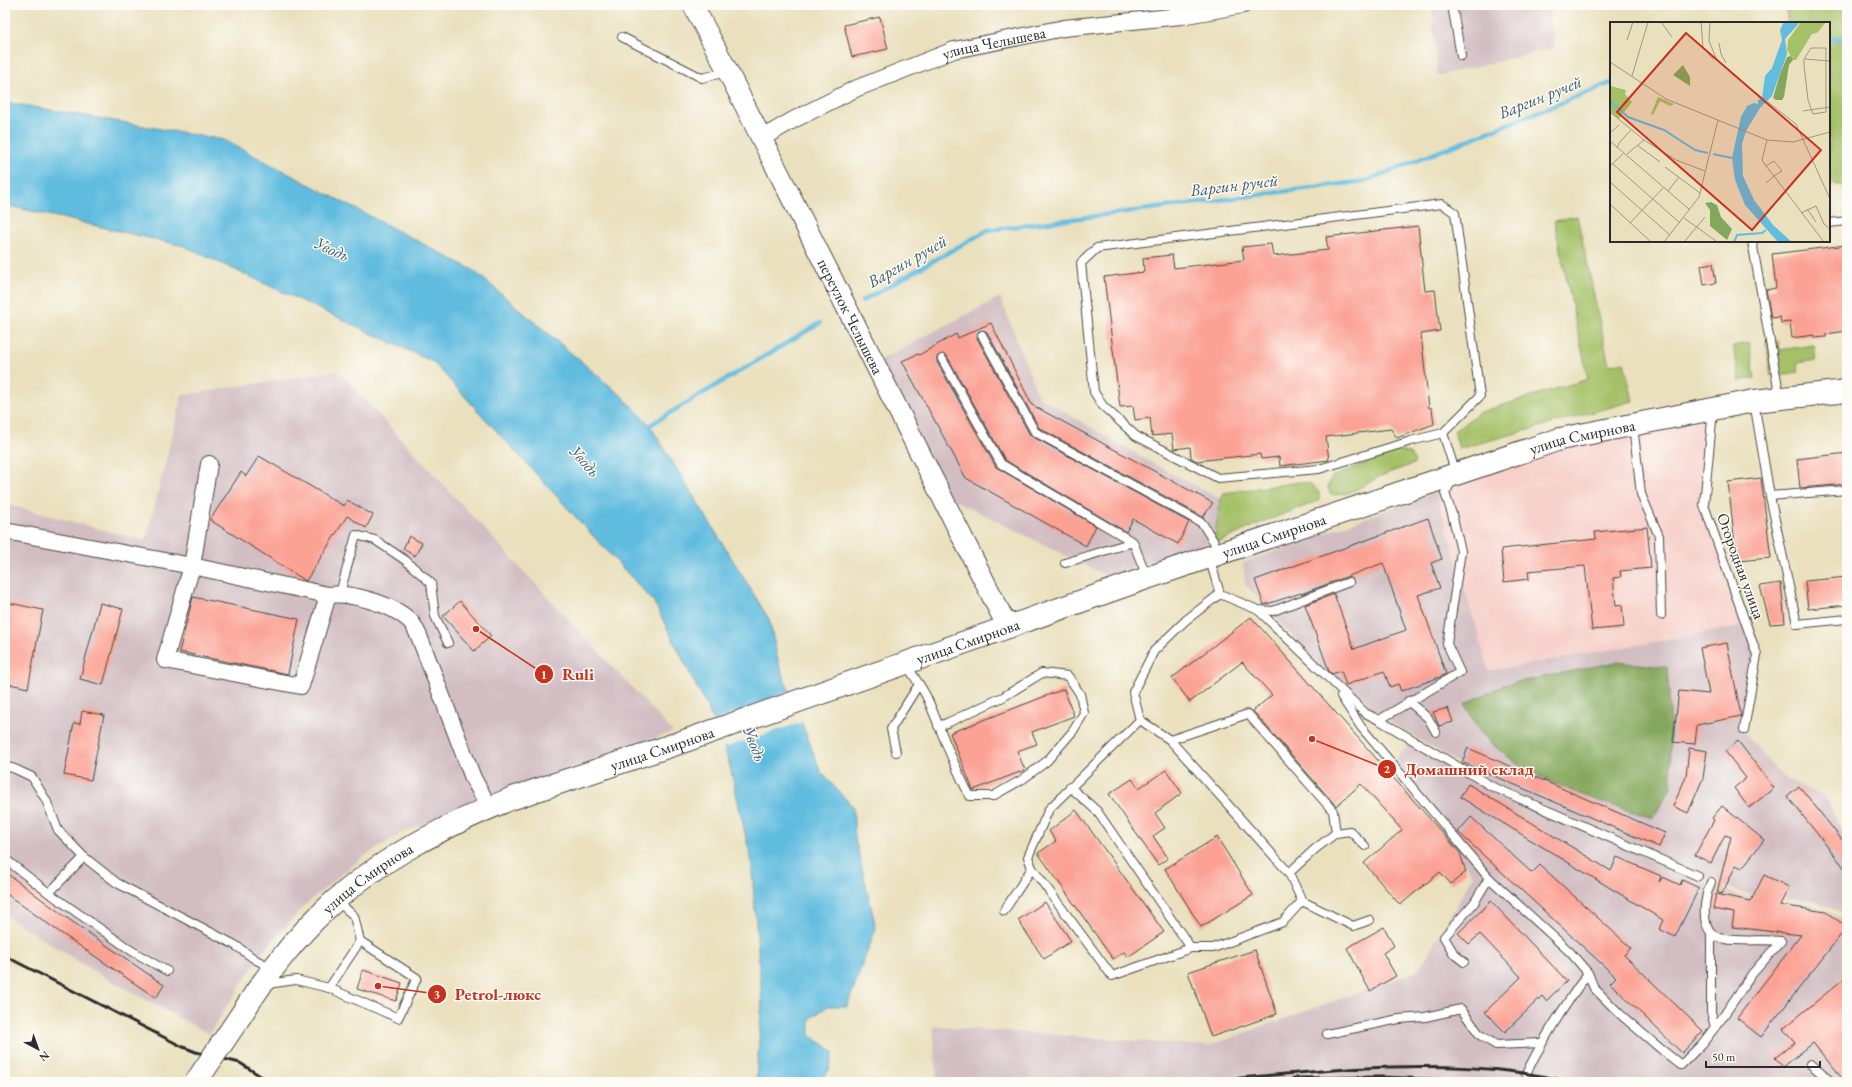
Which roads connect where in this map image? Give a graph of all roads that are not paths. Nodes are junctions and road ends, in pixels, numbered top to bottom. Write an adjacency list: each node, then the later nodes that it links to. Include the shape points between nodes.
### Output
1 (693, 5): 6 (street, переулок Челышева)
2 (1243, 5): 7 (street, улица Челышева, via 1182,16 1064,28 954,50 855,89)
3 (1452, 5): 5 (lane)
4 (622, 37): 6 (lane, via 702,78)
5 (1461, 56)
6 (728, 72): 7 (street, переулок Челышева)
7 (762, 138): 35 (street, переулок Челышева)
8 (1847, 221): 9 (lane)
9 (1830, 223)
10 (1752, 242): 14 (lane)
11 (982, 335): 25 (lane, via 1035,432 1202,523 1214,542)
12 (942, 359): 24 (lane, via 1001,464)
13 (1847, 391): 14 (main road, улица Смирнова)
14 (1780, 398): 15 (main road, улица Смирнова)
15 (1754, 401): 16 (main road, улица Смирнова); 22 (lane)
16 (1713, 409): 17 (main road, улица Смирнова); 44 (lane, Огородная улица, via 1704,505 1757,655)
17 (1632, 425): 20 (main road, улица Смирнова, via 1560,438); 33 (lane, via 1641,494 1659,536)
18 (1443, 433): 18 (lane, via 1480,396 1455,213 1442,204 1097,248 1081,263 1094,392 1103,406 1136,436 1218,478 1319,469 1411,440); 20 (lane)
19 (209, 464): 27 (street)
20 (1456, 474): 25 (main road, улица Смирнова); 40 (lane, via 1445,493 1461,552 1447,644 1460,672)
21 (1847, 490): 22 (lane)
22 (1770, 496): 34 (lane, via 1797,624)
23 (5, 531): 27 (street)
24 (1133, 542): 26 (lane); 28 (lane)
25 (1213, 556): 28 (main road, улица Смирнова); 31 (lane)
26 (1065, 563)
27 (192, 566): 30 (street); 30 (street, via 165,660 301,686)
28 (1147, 578): 35 (main road, улица Смирнова)
29 (1349, 582): 32 (lane, via 1273,611)
30 (334, 594): 36 (lane, via 356,535 375,540 405,560 431,583 435,616); 50 (street, via 397,610 411,621 473,778)
31 (1220, 594): 32 (lane); 41 (lane, via 1186,620 1154,651 1133,692)
32 (1258, 610): 39 (lane)
33 (1661, 615)
34 (1847, 619)
35 (1008, 628): 37 (main road, улица Смирнова)
36 (448, 643)
37 (906, 663): 38 (lane); 50 (main road, улица Смирнова)
38 (919, 684): 43 (lane, via 928,699); 47 (lane, via 891,729)
39 (1334, 685): 42 (lane, via 1365,713); 58 (lane, via 1361,727)
40 (1408, 702): 42 (lane); 45 (lane, via 1428,718)
41 (1140, 720): 46 (lane); 49 (lane)
42 (1380, 720): 57 (lane, via 1491,786)
43 (938, 726): 43 (lane, via 958,775 970,796 993,796 1023,779 1047,761 1073,731 1084,712 1080,694 1068,676 1042,673 1003,697)
44 (1744, 730)
45 (1436, 732)
46 (1170, 740): 51 (lane, via 1248,714 1334,811); 56 (lane)
47 (896, 752)
48 (5, 766): 53 (lane, via 32,777 46,800 58,830)
49 (1070, 787): 55 (lane, via 1049,809 1028,857); 67 (lane, via 1097,811)
50 (489, 807): 61 (main road, улица Смирнова, via 410,847 373,870)
51 (1336, 833): 52 (lane, via 1350,832); 56 (lane)
52 (1365, 846)
53 (84, 857): 60 (lane); 71 (lane, via 117,883 235,945 256,960)
54 (5, 859): 60 (lane)
55 (1032, 868): 63 (lane); 67 (lane, via 1112,976)
56 (1289, 874): 62 (lane)
57 (1698, 876)
58 (1489, 878): 68 (lane, via 1474,903 1444,937 1454,954); 70 (lane, via 1570,952)
59 (1711, 882): 65 (lane, via 1704,905 1706,924)
60 (49, 893): 69 (lane, via 132,951)
61 (336, 900): 66 (lane, via 354,916); 71 (main road, улица Смирнова)
62 (1302, 901): 64 (lane, via 1353,926); 67 (lane, via 1283,922 1213,948)
63 (1004, 911)
64 (1370, 920)
65 (1711, 933): 73 (lane, via 1711,1012); 73 (lane, via 1723,939 1781,941 1752,974)
66 (360, 942): 72 (lane); 72 (lane, via 418,978 398,1018)
67 (1191, 948)
68 (1464, 962)
69 (167, 971)
70 (1588, 973): 73 (lane, via 1594,988 1682,1065); 75 (lane)
71 (266, 976): 72 (lane); 78 (main road, улица Смирнова, bridge)
72 (330, 988)
73 (1715, 1026)
74 (1327, 1034): 75 (lane, via 1399,1018 1425,1017 1461,1009 1480,1035 1496,1045)
75 (1540, 1043): 77 (lane)
76 (1810, 1064): 79 (lane)
77 (1526, 1074)
78 (196, 1082)
79 (1832, 1082)

